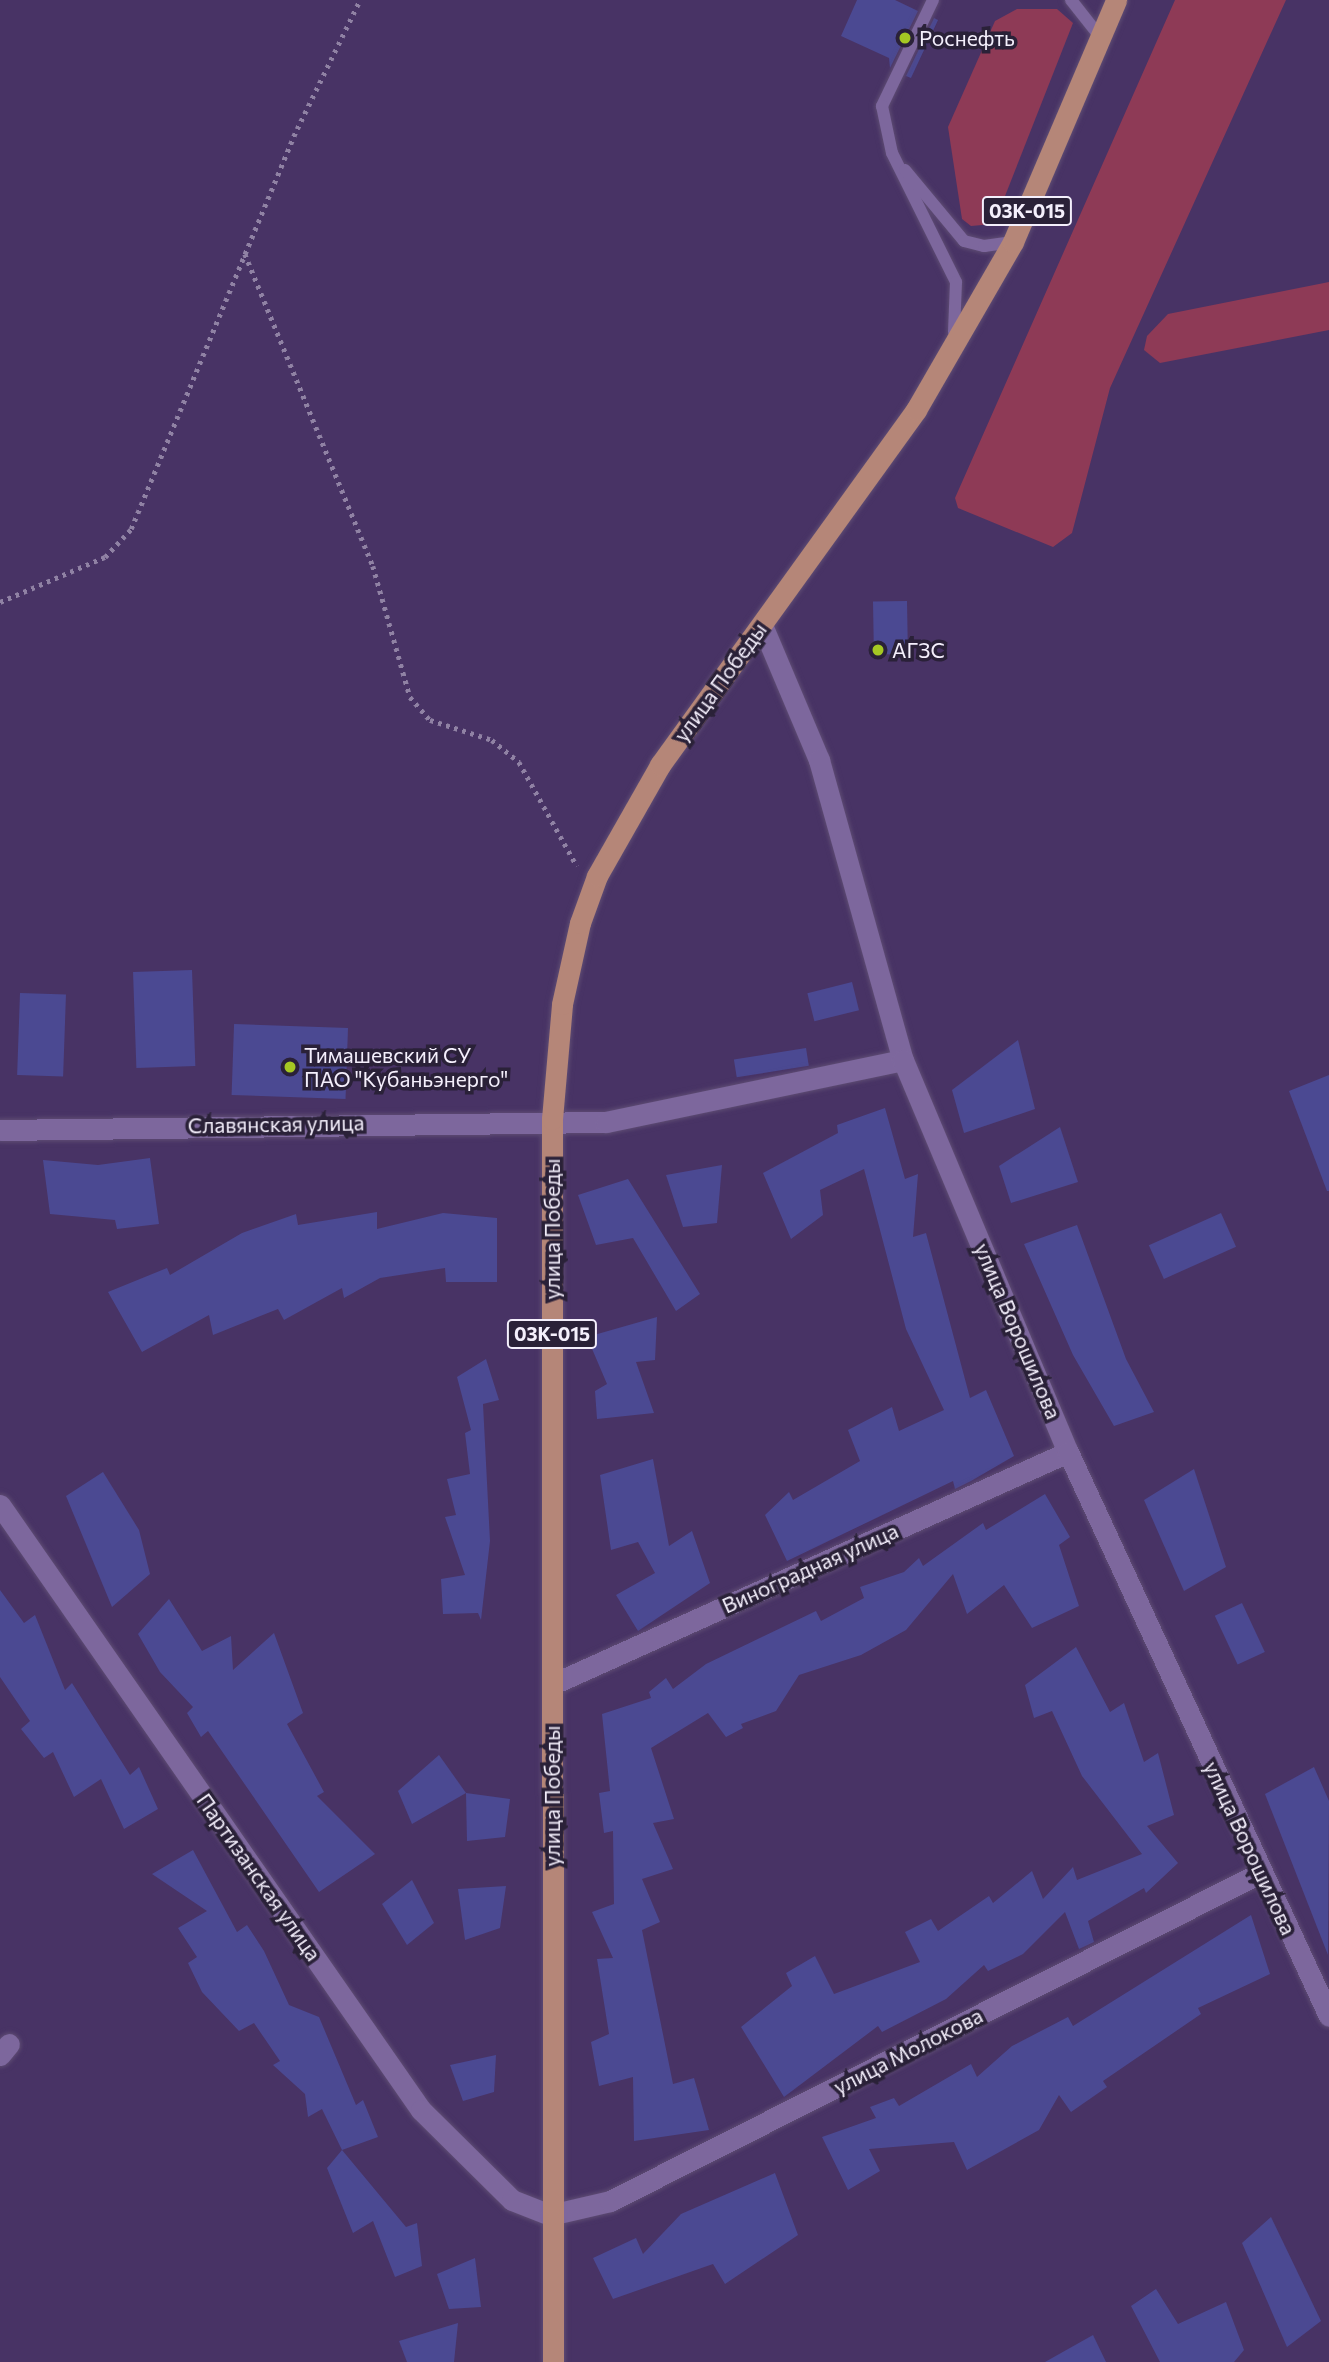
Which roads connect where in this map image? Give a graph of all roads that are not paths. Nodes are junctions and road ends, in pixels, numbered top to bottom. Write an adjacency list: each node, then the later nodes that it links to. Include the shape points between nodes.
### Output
1 (933, 0): 5 (lane, via 882,106)
2 (1071, 0): 4 (lane)
3 (1116, 0): 4 (main road, 03К-015)
4 (1101, 38): 6 (main road, 03К-015)
5 (892, 153): 6 (lane, via 964,241 984,246); 7 (lane, via 956,282 959,314)
6 (1013, 242): 7 (main road, 03К-015)
7 (948, 354): 8 (main road, улица Победы / 03К-015, via 916,410)
8 (762, 625): 9 (street, улица Ворошилова, via 818,760); 10 (main road, улица Победы / 03К-015, via 660,765 591,893 562,1004)
9 (903, 1060): 10 (street, Славянская улица, via 606,1122); 12 (street, улица Ворошилова)
10 (552, 1119): 11 (street, Славянская улица); 14 (main road, улица Победы / 03К-015)
11 (0, 1130)
12 (1068, 1452): 14 (street, Виноградная улица); 15 (street, улица Ворошилова)
13 (0, 1505): 17 (street, Партизанская улица, via 421,2110 512,2200)
14 (553, 1684): 17 (main road, улица Победы / 03К-015)
15 (1260, 1872): 16 (street, улица Ворошилова); 17 (street, улица Молокова, via 610,2201)
16 (1329, 2016)
17 (550, 2215): 18 (main road, улица Победы / 03К-015)
18 (553, 2362)

